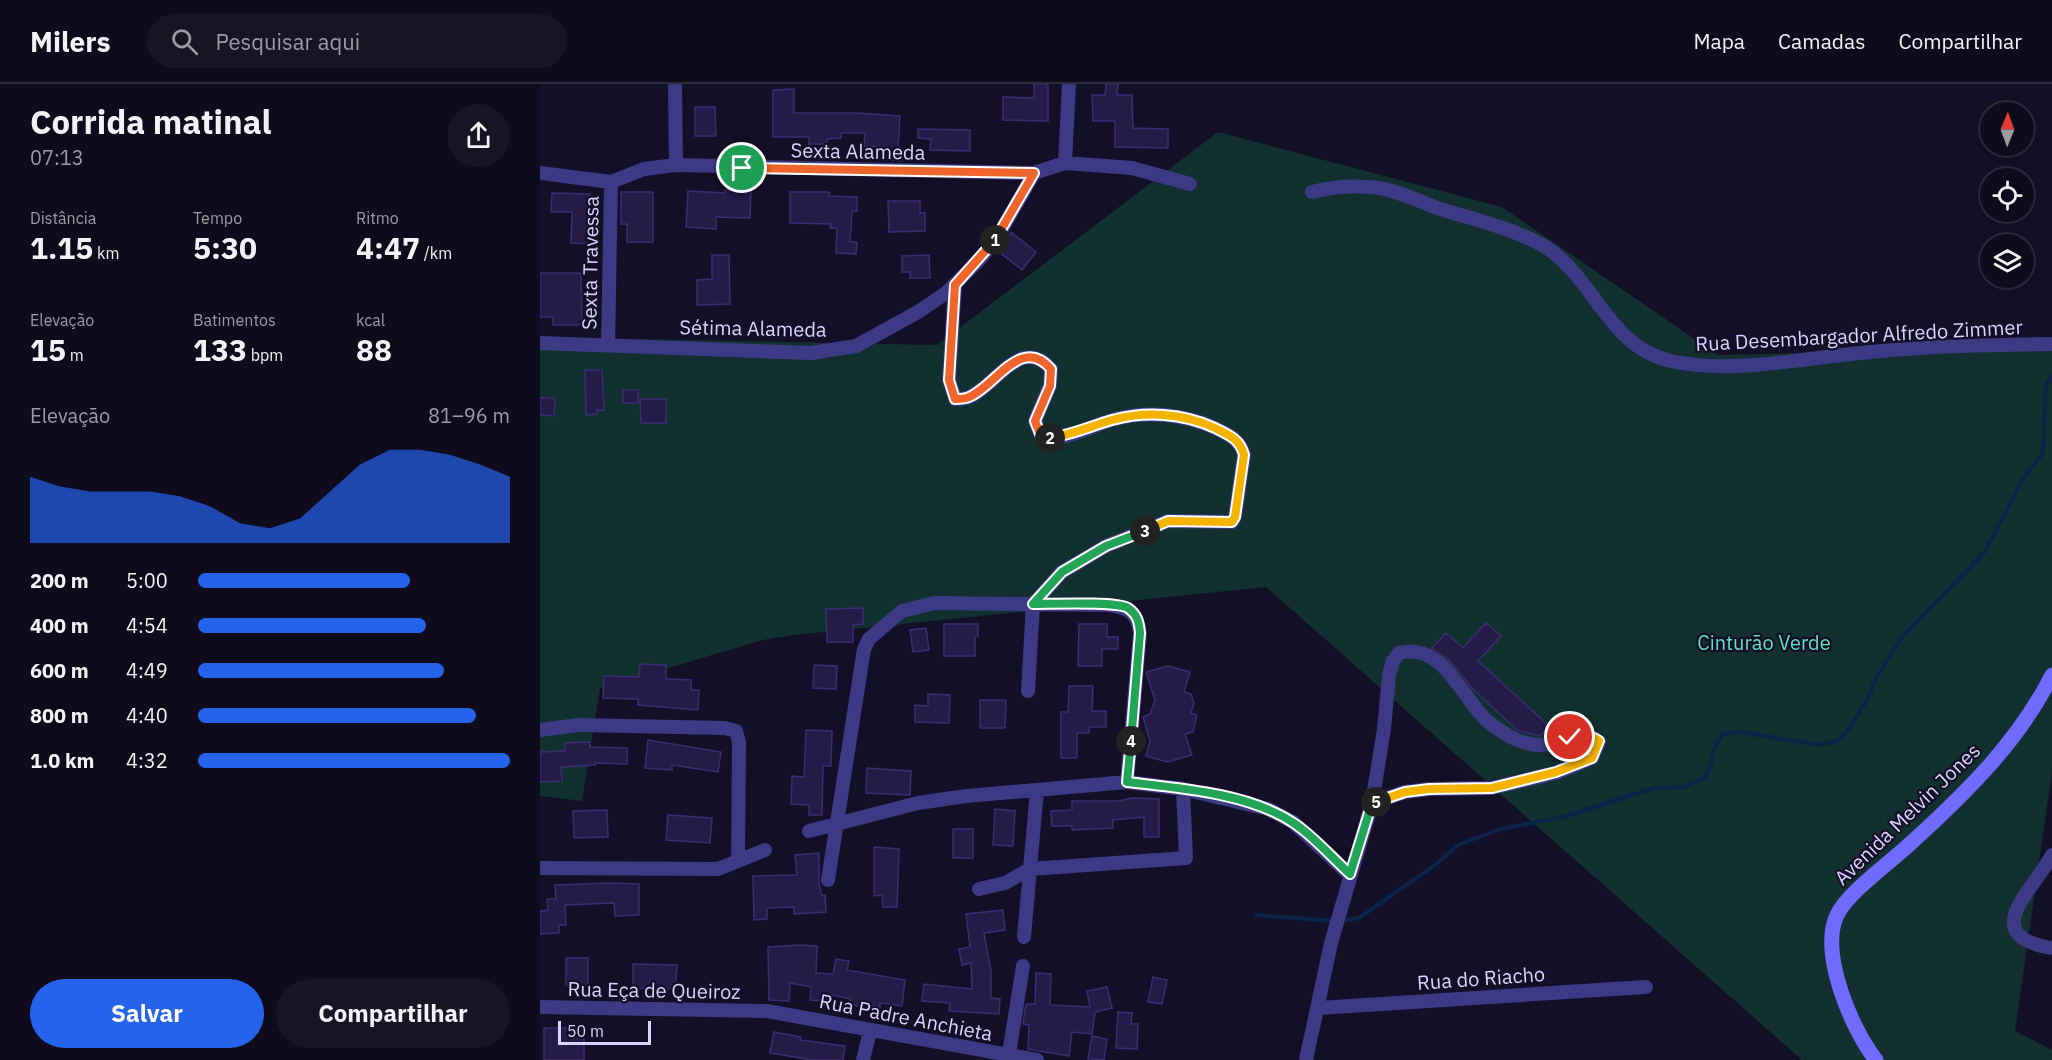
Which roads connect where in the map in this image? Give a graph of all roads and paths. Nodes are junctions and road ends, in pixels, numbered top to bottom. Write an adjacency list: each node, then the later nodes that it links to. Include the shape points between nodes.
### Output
1 (675, 84): 4 (street)
2 (1069, 84): 3 (street)
3 (1065, 163): 6 (street, Sexta Alameda); 8 (street, via 1132,168)
4 (676, 165): 6 (street, Sexta Alameda); 7 (street, Sexta Alameda, via 644,169)
5 (540, 173): 7 (street, Sexta Alameda)
6 (1034, 173): 10 (street, Sétima Alameda, via 997,238)
7 (611, 182): 13 (street, Sexta Travessa)
8 (1190, 184)
9 (1312, 192): 12 (street, Rua Desembargador Alfredo Zimmer, via 1352,185 1383,189 1527,238 1571,269 1620,333 1668,361 1690,365 1769,363 1923,347)
10 (955, 285): 13 (street, Sétima Alameda, via 918,312 856,346 811,353); 14 (street, via 949,380 955,399 969,397 1010,365 1030,356 1044,360 1051,369 1050,386 1035,421 1041,436 1061,436 1113,419 1164,414 1213,427 1234,438 1244,455 1232,522 1168,521 1106,546 1062,572)
11 (540, 343): 13 (street, Sétima Alameda)
12 (2052, 344)
13 (608, 345)
14 (1033, 604): 16 (street); 18 (street, via 1127,607 1138,618); 22 (street, via 934,603 902,611 869,639 864,649)
15 (2052, 675): 44 (main road, Avenida Melvin Jones, via 2026,719 1979,776 1847,900 1837,916 1833,954 1847,1010 1862,1042)
16 (1028, 691)
17 (540, 730): 26 (street, via 578,724 736,731)
18 (1127, 782): 19 (street); 20 (street)
19 (1183, 789): 28 (street, via 1186,858); 29 (street, via 1268,809 1293,822)
20 (1037, 790): 22 (street, via 918,803); 28 (street)
21 (1372, 803): 21 (street, via 1405,792 1492,788 1556,772 1592,758 1599,741 1583,735 1540,745 1526,744 1486,721 1435,659 1421,651 1399,653 1389,675); 29 (street)
22 (837, 822): 23 (street); 30 (street)
23 (809, 831)
24 (765, 850): 26 (street)
25 (2052, 855): 33 (street, via 2013,919 2016,934 2024,942)
26 (738, 861): 27 (street, via 718,869)
27 (540, 868)
28 (1030, 869): 31 (street, via 1005,883); 32 (street)
29 (1350, 874): 37 (street)
30 (828, 880)
31 (979, 889)
32 (1024, 937)
33 (2052, 948)
34 (1023, 966): 40 (street)
35 (1646, 987): 37 (street, Rua do Riacho)
36 (540, 1007): 38 (street, Rua Eça de Queiroz)
37 (1318, 1008): 43 (street)
38 (767, 1011): 39 (street, Rua Padre Anchieta)
39 (870, 1030): 40 (street, Rua Padre Anchieta); 41 (street)
40 (1009, 1058): 42 (street, Rua Padre Anchieta)
41 (863, 1060)
42 (1037, 1060)
43 (1306, 1060)
44 (1876, 1060)

